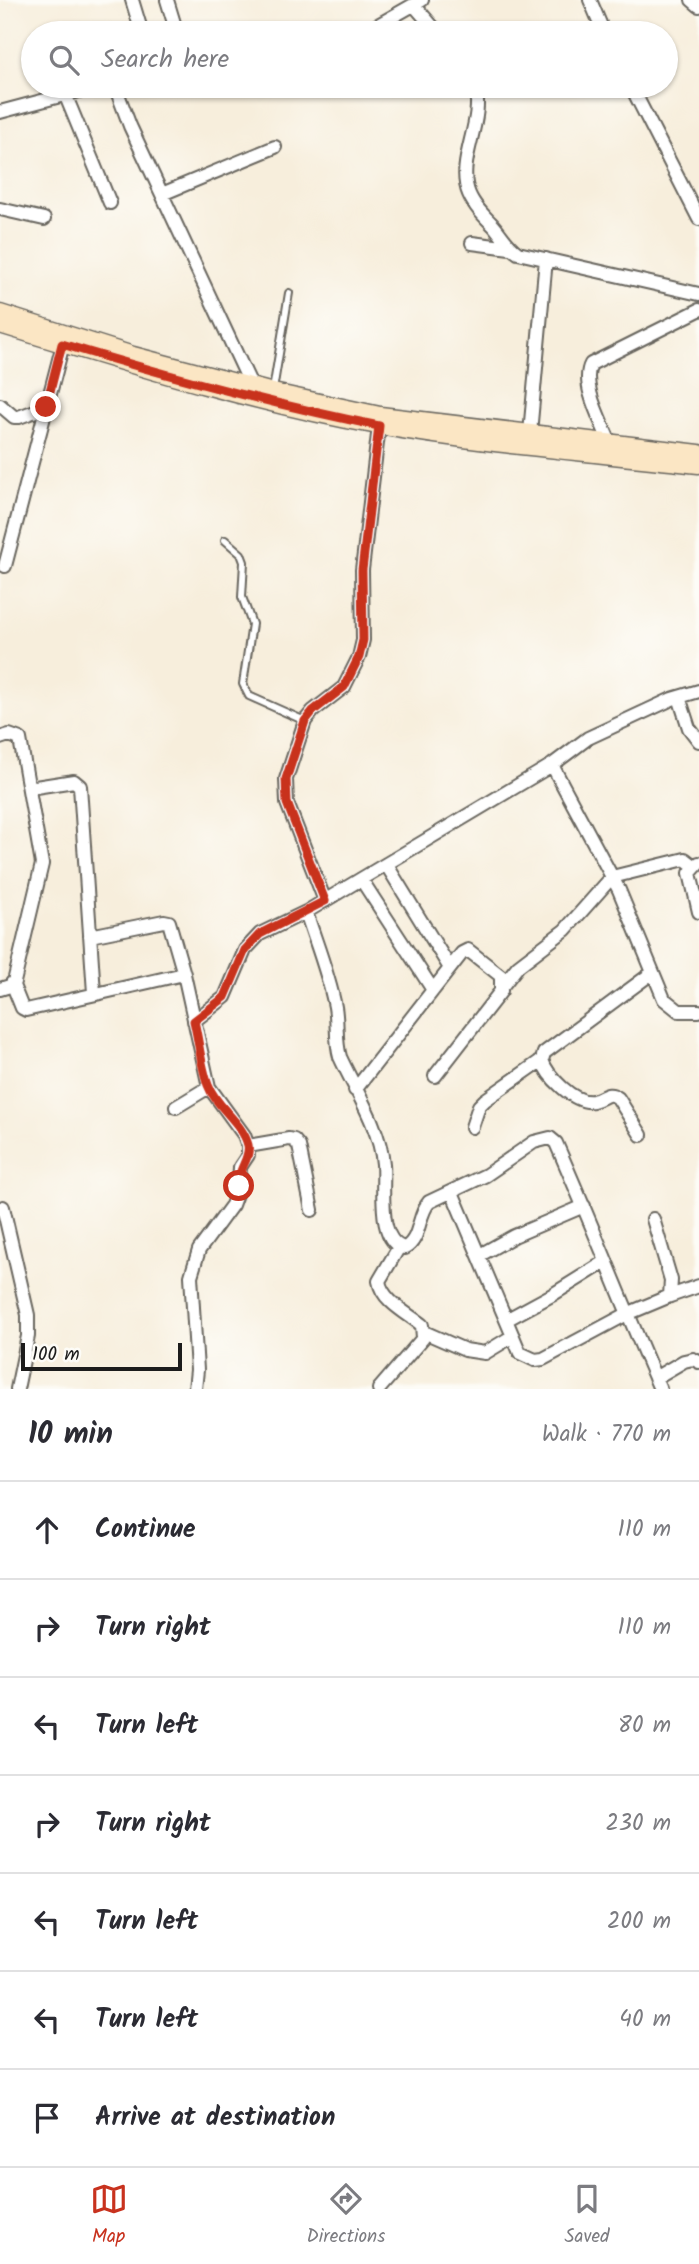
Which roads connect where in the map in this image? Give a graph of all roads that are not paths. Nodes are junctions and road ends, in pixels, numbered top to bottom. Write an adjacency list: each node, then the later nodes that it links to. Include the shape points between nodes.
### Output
1 (132, 0): 7 (street)
2 (167, 0): 8 (street)
3 (590, 0): 11 (street)
4 (692, 0): 6 (street)
5 (418, 2): 9 (street); 10 (street)
6 (699, 6)
7 (138, 21)
8 (173, 21)
9 (385, 21)
10 (430, 21)
11 (599, 21)
12 (51, 98): 17 (street)
13 (67, 98): 20 (street)
14 (120, 98): 19 (street)
15 (477, 98): 25 (street, via 465,181 473,203)
16 (637, 98): 23 (street)
17 (0, 112)
18 (275, 147): 19 (street)
19 (162, 194): 33 (street)
20 (110, 203)
21 (0, 209): 22 (street)
22 (44, 219)
23 (699, 219)
24 (472, 243): 25 (street)
25 (510, 248): 26 (street)
26 (546, 260): 28 (street); 38 (street)
27 (289, 293): 34 (lane)
28 (699, 294)
29 (699, 310): 39 (street, via 591,364 587,382)
30 (0, 313): 33 (street, via 133,355)
31 (0, 325): 32 (street)
32 (62, 344): 36 (street); 37 (street, via 176,379)
33 (251, 385): 34 (street)
34 (273, 392): 38 (street, via 380,415)
35 (0, 405): 36 (street, via 14,417)
36 (46, 407): 43 (street)
37 (379, 426): 41 (street); 46 (street, via 362,570 361,649 344,687)
38 (530, 433): 39 (street)
39 (610, 443): 40 (street)
40 (699, 453)
41 (699, 465)
42 (225, 540): 46 (lane, via 244,562 242,597 252,624 245,691)
43 (5, 566)
44 (699, 691): 45 (street)
45 (678, 697): 48 (street); 49 (street, via 588,738)
46 (305, 721): 55 (street, via 285,791)
47 (0, 738): 50 (street, via 20,739)
48 (699, 741)
49 (552, 765): 51 (street); 53 (street)
50 (29, 788): 58 (street, via 74,781 80,786); 62 (street, via 41,864)
51 (386, 864): 54 (street); 59 (street)
52 (696, 864): 53 (street, via 685,859); 57 (street, via 690,873)
53 (612, 877): 60 (street); 63 (street, via 565,930 518,966)
54 (361, 879): 55 (street); 65 (street)
55 (325, 901): 56 (street)
56 (306, 912): 68 (street, via 253,940 225,997); 72 (street, via 336,1012 336,1044)
57 (699, 912)
58 (90, 936): 61 (street, via 169,922); 66 (street)
59 (450, 968): 63 (street, via 468,950 501,976); 65 (street)
60 (652, 973): 67 (street, via 672,1007); 69 (street, via 544,1053)
61 (184, 974): 66 (street); 68 (street)
62 (12, 983): 64 (street); 66 (street, via 26,1010)
63 (503, 985): 70 (street)
64 (0, 989)
65 (433, 990): 72 (street)
66 (94, 993)
67 (699, 1012)
68 (194, 1021): 71 (street)
69 (542, 1060): 74 (street, via 479,1105); 75 (street, via 569,1093 588,1101 613,1094)
70 (435, 1076)
71 (209, 1087): 73 (street); 76 (street)
72 (355, 1090): 82 (street, via 380,1145 384,1217)
73 (176, 1107)
74 (472, 1127)
75 (641, 1135)
76 (248, 1146): 80 (street, via 294,1140); 94 (street, via 236,1196 199,1250 191,1276)
77 (452, 1192): 78 (street, via 534,1142 550,1138); 82 (street, via 429,1202 415,1239 411,1245); 83 (street)
78 (584, 1206): 83 (street); 84 (street)
79 (3, 1207): 93 (street, via 28,1315)
80 (312, 1210)
81 (653, 1219): 86 (street, via 671,1280)
82 (399, 1247): 89 (street, via 379,1281 380,1289 422,1325)
83 (480, 1255): 88 (street)
84 (605, 1262): 87 (street); 88 (street)
85 (699, 1286): 86 (street)
86 (670, 1296): 87 (street)
87 (627, 1314): 90 (street, via 543,1359 520,1353); 92 (street)
88 (506, 1320): 90 (street)
89 (424, 1332): 90 (street, via 465,1350 485,1353); 95 (street)
90 (513, 1336)
91 (697, 1359): 92 (street, via 684,1361)
92 (657, 1383)
93 (17, 1389)
94 (195, 1389)
95 (379, 1389)

